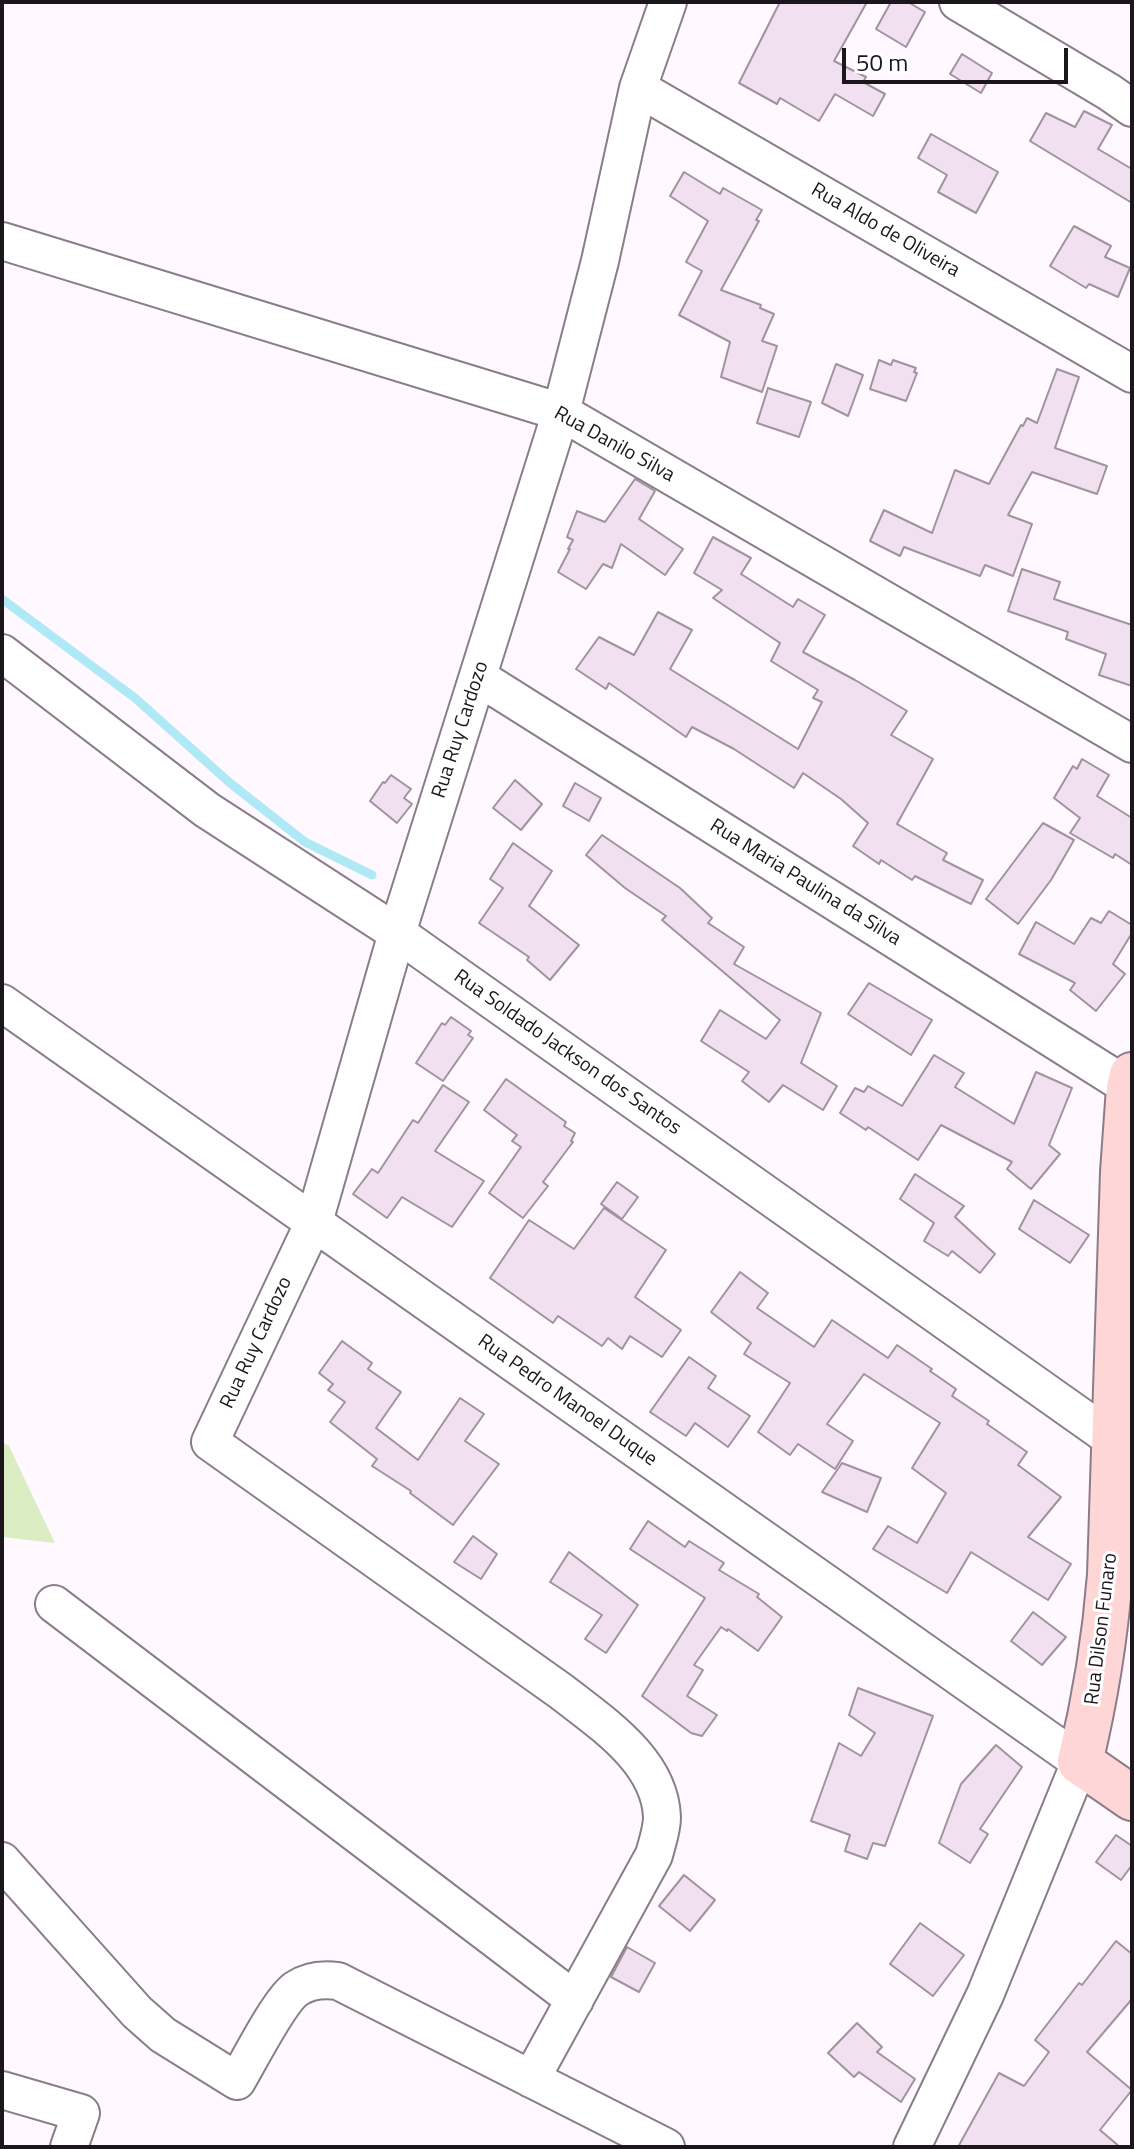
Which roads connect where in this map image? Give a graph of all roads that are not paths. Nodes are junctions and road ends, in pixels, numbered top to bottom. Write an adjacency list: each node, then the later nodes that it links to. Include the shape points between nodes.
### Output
1 (668, 2): 3 (street, Rua Ruy Cardozo)
2 (958, 2): 4 (street)
3 (638, 88): 6 (street, Rua Aldo de Oliveira); 7 (street, Rua Ruy Cardozo)
4 (1132, 108)
5 (2, 241): 7 (street, Rua Danilo Silva)
6 (1132, 374)
7 (561, 412): 9 (street, Rua Ruy Cardozo); 10 (street, Rua Danilo Silva)
8 (2, 653): 11 (street, Rua Soldado Jackson dos Santos, via 207,810)
9 (478, 677): 11 (street, Rua Ruy Cardozo); 13 (street, Rua Maria Paulina da Silva)
10 (1132, 744)
11 (397, 933): 14 (street, Rua Ruy Cardozo); 15 (street, Rua Soldado Jackson dos Santos)
12 (2, 1003): 14 (street, Rua Pedro Manoel Duque)
13 (1131, 1084): 15 (street, Rua Dilson Funaro, via 1123,1172)
14 (314, 1222): 17 (street, Rua Pedro Manoel Duque); 20 (street, Rua Ruy Cardozo, via 210,1442 562,1692 634,1753 651,1776 662,1821 654,1855)
15 (1124, 1447): 17 (street, Rua Dilson Funaro, via 1106,1631)
16 (54, 1604): 20 (street)
17 (1080, 1762): 18 (street, Rua Pedro Manoel Duque); 25 (street, Rua Dilson Funaro, via 985,1995)
18 (1132, 1798)
19 (2, 1861): 21 (street, via 137,2012 163,2035 237,2081 295,1990 318,1979 338,1981)
20 (575, 2000): 21 (street)
21 (531, 2079): 24 (street)
22 (2, 2090): 23 (street, via 81,2113)
23 (69, 2147)
24 (666, 2147)
25 (912, 2147)

